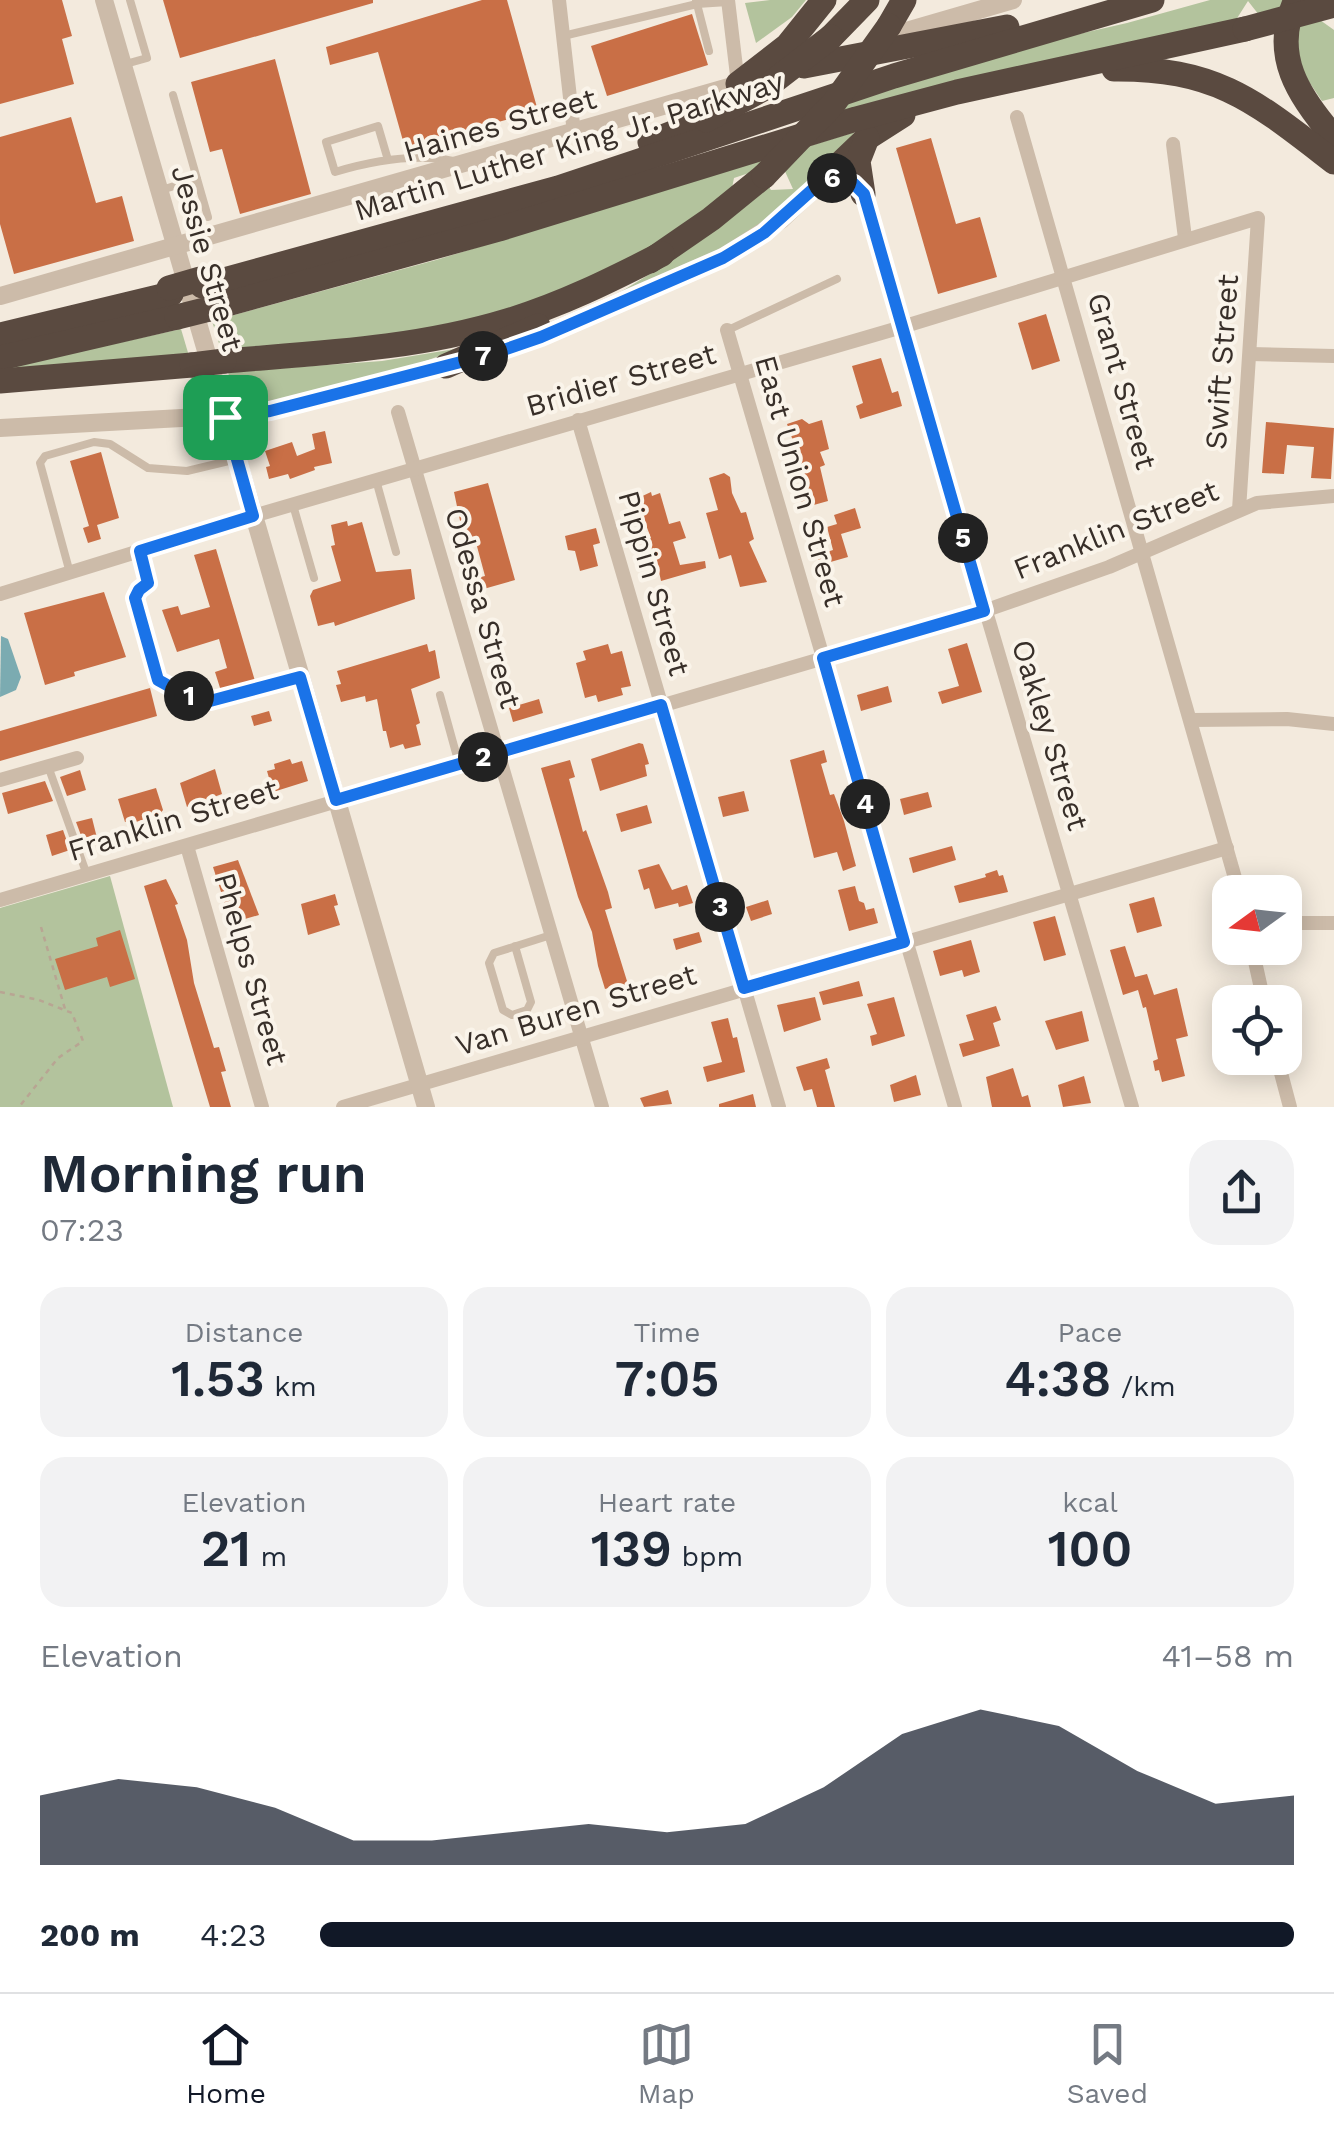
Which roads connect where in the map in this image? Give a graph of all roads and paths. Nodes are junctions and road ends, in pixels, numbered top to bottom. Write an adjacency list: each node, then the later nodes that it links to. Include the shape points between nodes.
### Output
1 (104, 0): 15 (street, Jessie Street)
2 (130, 0): 15 (lane, via 147,58)
3 (559, 0): 13 (street)
4 (824, 0): 18 (highway, via 787,46)
5 (867, 0): 40 (highway, bridge, via 766,88 706,120)
6 (904, 0): 37 (highway, bridge, via 834,102 764,176)
7 (1013, 0): 16 (street, Haines Street)
8 (1296, 0): 23 (highway, via 1286,32 1289,69)
9 (728, 1): 10 (lane); 18 (street)
10 (696, 2): 13 (lane); 14 (lane)
11 (1146, 2): 16 (highway); 40 (highway, Martin Luther King Jr. Parkway, via 894,76 558,188)
12 (1334, 5): 17 (highway, bridge)
13 (563, 36): 22 (street)
14 (709, 51)
15 (122, 66): 31 (street, Jessie Street)
16 (804, 66): 18 (street, Haines Street)
17 (1049, 72): 19 (highway, Martin Luther King Jr. Parkway); 27 (highway, via 1150,70 1206,80 1255,102)
18 (738, 84): 22 (street, Haines Street)
19 (956, 92): 24 (highway); 40 (highway, Martin Luther King Jr. Parkway, via 437,248)
20 (173, 95): 29 (lane)
21 (1016, 117): 38 (street, Grant Street)
22 (574, 133): 28 (street, Haines Street)
23 (1334, 137)
24 (867, 138): 30 (highway); 32 (highway, via 858,160)
25 (1172, 144): 35 (street)
26 (388, 160): 26 (lane, via 335,172 326,142 378,126); 28 (lane)
27 (1334, 162)
28 (467, 164): 36 (street, Haines Street)
29 (196, 179): 31 (lane); 33 (lane)
30 (822, 181): 32 (street, via 845,178); 49 (street, via 764,233 723,258 541,337)
31 (158, 191): 36 (street, Jessie Street)
32 (864, 194): 43 (street, Oakley Street)
33 (208, 217)
34 (1258, 218): 35 (street, Bridier Street); 46 (street, Swift Street)
35 (1184, 238): 38 (street, Bridier Street)
36 (174, 247): 41 (street, Haines Street); 53 (street, Jessie Street)
37 (662, 254): 49 (highway, via 547,322); 51 (highway, bridge, via 592,290 442,337)
38 (1063, 278): 43 (street, Bridier Street); 65 (street, Grant Street)
39 (837, 279): 44 (lane)
40 (204, 291): 42 (highway, Martin Luther King Jr. Parkway, bridge)
41 (0, 296)
42 (173, 300): 45 (highway, Martin Luther King Jr. Parkway); 48 (highway, Martin Luther King Jr. Parkway)
43 (902, 327): 50 (street, Bridier Street); 69 (street, Oakley Street)
44 (728, 330): 50 (street, East Union Street)
45 (0, 336)
46 (1250, 354): 47 (street); 61 (street, Swift Street)
47 (1334, 356)
48 (0, 358)
49 (446, 366): 53 (street)
50 (740, 374): 54 (street, Bridier Street); 70 (street, East Union Street)
51 (0, 381)
52 (398, 412): 57 (street, Odessa Street)
53 (225, 417): 55 (street); 56 (street, Jessie Street)
54 (578, 420): 57 (street, Bridier Street); 73 (street, Pippin Street)
55 (0, 428)
56 (237, 459): 62 (street, Jessie Street); 66 (lane, via 187,471 148,468 110,444 94,442 45,456 40,463)
57 (414, 469): 58 (street, Bridier Street); 76 (street, Odessa Street)
58 (376, 480): 60 (street, Bridier Street); 64 (lane)
59 (1334, 496): 61 (street, Franklin Street)
60 (293, 505): 62 (street, Bridier Street); 67 (lane)
61 (1239, 510): 65 (street, Franklin Street)
62 (253, 516): 63 (street, Bridier Street); 71 (street, Jessie Street)
63 (140, 551): 66 (street, Bridier Street); 71 (lane, via 148,583 135,598 158,680 210,701)
64 (396, 552)
65 (1144, 552): 69 (street, Franklin Street); 74 (street, Grant Street)
66 (70, 572): 68 (street, Bridier Street)
67 (314, 578)
68 (0, 594)
69 (984, 611): 70 (street, Franklin Street); 86 (street, Oakley Street)
70 (823, 658): 73 (street, Franklin Street); 92 (street, East Union Street)
71 (300, 677): 81 (street, Jessie Street)
72 (440, 695): 78 (lane)
73 (661, 705): 76 (street, Franklin Street); 94 (street, Pippin Street)
74 (1192, 720): 75 (street); 83 (street, Grant Street)
75 (1334, 724)
76 (497, 753): 78 (street, Franklin Street); 91 (street, Odessa Street)
77 (77, 758): 79 (street)
78 (459, 764): 81 (street, Franklin Street)
79 (48, 766): 80 (street); 84 (lane)
80 (0, 780)
81 (336, 800): 82 (street, Franklin Street); 99 (street, Jessie Street)
82 (187, 846): 84 (street, Franklin Street); 101 (street, Phelps Street)
83 (1228, 848): 85 (street, Grant Street); 86 (street, Van Buren Street)
84 (87, 875): 87 (street, Franklin Street)
85 (1235, 875)
86 (1069, 894): 92 (street, Van Buren Street); 107 (street, Oakley Street)
87 (0, 900)
88 (1302, 922): 89 (street)
89 (1334, 923)
90 (42, 927): 96 (path)
91 (552, 935): 93 (lane); 97 (street, Odessa Street)
92 (904, 942): 94 (street, Van Buren Street); 106 (street, East Union Street)
93 (515, 946): 93 (lane, via 494,953 489,964 503,1010 512,1016 530,1002)
94 (744, 988): 97 (street, Van Buren Street); 105 (street, Pippin Street)
95 (0, 992): 96 (path)
96 (65, 1010): 100 (path, via 83,1041 58,1058)
97 (582, 1036): 99 (street, Van Buren Street); 104 (street, Odessa Street)
98 (1282, 1075): 108 (street)
99 (420, 1085): 102 (street, Van Buren Street); 103 (street, Jessie Street)
100 (19, 1107)
101 (262, 1107)
102 (343, 1107)
103 (426, 1107)
104 (602, 1107)
105 (779, 1107)
106 (955, 1107)
107 (1132, 1107)
108 (1290, 1107)

